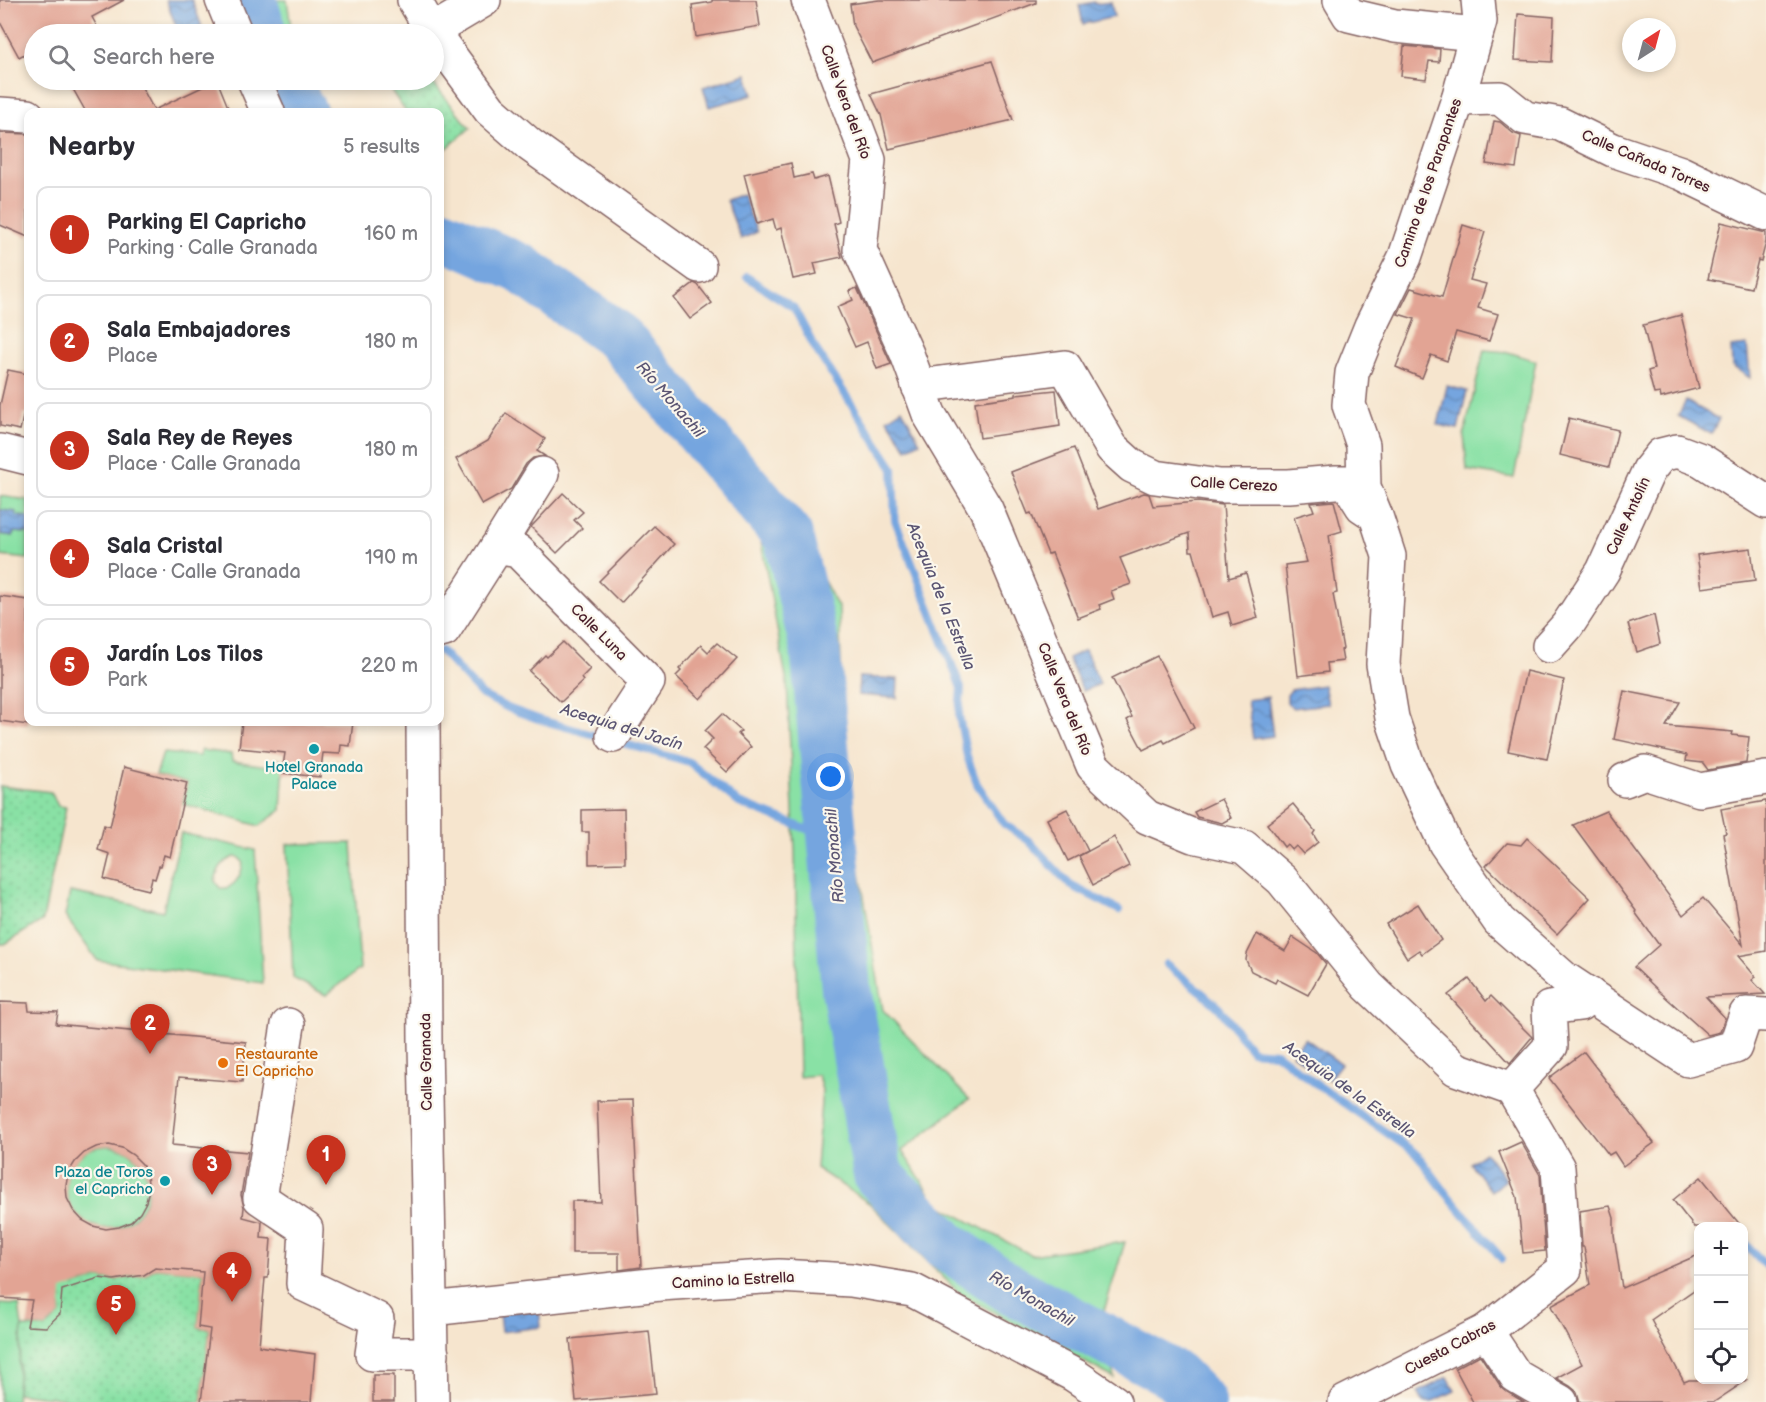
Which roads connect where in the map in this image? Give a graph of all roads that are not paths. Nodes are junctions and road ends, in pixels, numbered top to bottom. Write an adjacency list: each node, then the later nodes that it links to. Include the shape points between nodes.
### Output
1 (222, 0): 7 (street)
2 (414, 0): 8 (street)
3 (484, 0): 9 (street)
4 (808, 0): 19 (street, Calle Vera del Río, via 869,160 860,250)
5 (1340, 0): 10 (street, via 1349,15 1395,26)
6 (1478, 0): 10 (street, Camino de los Parapantes, via 1480,21)
7 (232, 24)
8 (428, 24)
9 (444, 24)
10 (1476, 34): 13 (street, Camino de los Parapantes)
11 (444, 47): 18 (street, via 490,110 530,145)
12 (258, 90): 14 (street)
13 (1458, 99): 17 (street, Calle Cañada Torres, via 1500,98 1525,118 1560,124 1613,150 1681,173); 24 (street, Camino de los Parapantes, via 1405,257 1352,373 1349,405 1363,445 1364,487)
14 (266, 108)
15 (0, 114): 16 (street)
16 (24, 116)
17 (1766, 214)
18 (699, 266)
19 (918, 386): 24 (street, Calle Cerezo, via 1065,367 1112,448 1132,466 1155,477 1220,486 1347,482 1362,506); 35 (street, Calle Vera del Río, via 929,414 986,509 1093,766 1147,817 1193,836 1244,848 1282,880 1368,986 1456,1069)
20 (0, 451): 21 (street)
21 (24, 457)
22 (542, 474): 25 (street)
23 (1766, 502): 27 (street, Calle Antolín, via 1701,460 1677,451 1661,455 1649,470 1603,571)
24 (1376, 516): 32 (street, Camino de los Parapantes, via 1389,555 1383,664 1392,718 1408,765 1445,843 1499,921)
25 (497, 547): 26 (street); 29 (street, Calle Luna, via 518,551 648,682)
26 (444, 630)
27 (1550, 646)
28 (423, 726): 36 (street, Calle Granada)
29 (613, 736)
30 (1766, 778): 31 (street, via 1700,790 1645,772)
31 (1626, 780)
32 (1588, 994): 33 (street, Camino de los Parapantes, via 1688,1060 1735,1047 1746,1014); 35 (street, via 1580,1004 1549,1008 1551,1046)
33 (1766, 1015)
34 (288, 1025): 38 (street, via 260,1198 306,1230 303,1284 377,1319 372,1354)
35 (1512, 1089): 37 (street, Cuesta Cabras, via 1558,1168 1565,1269)
36 (431, 1309): 38 (street, Calle Granada); 41 (street, Camino la Estrella, via 660,1284 779,1276 850,1280 912,1290 1074,1375)
37 (1486, 1331): 39 (street, Cuesta Cabras); 43 (street, via 1516,1376)
38 (432, 1354): 40 (street, Calle Granada)
39 (1387, 1393): 42 (street, Cuesta Cabras)
40 (432, 1402)
41 (1114, 1402)
42 (1345, 1402)
43 (1561, 1402)

